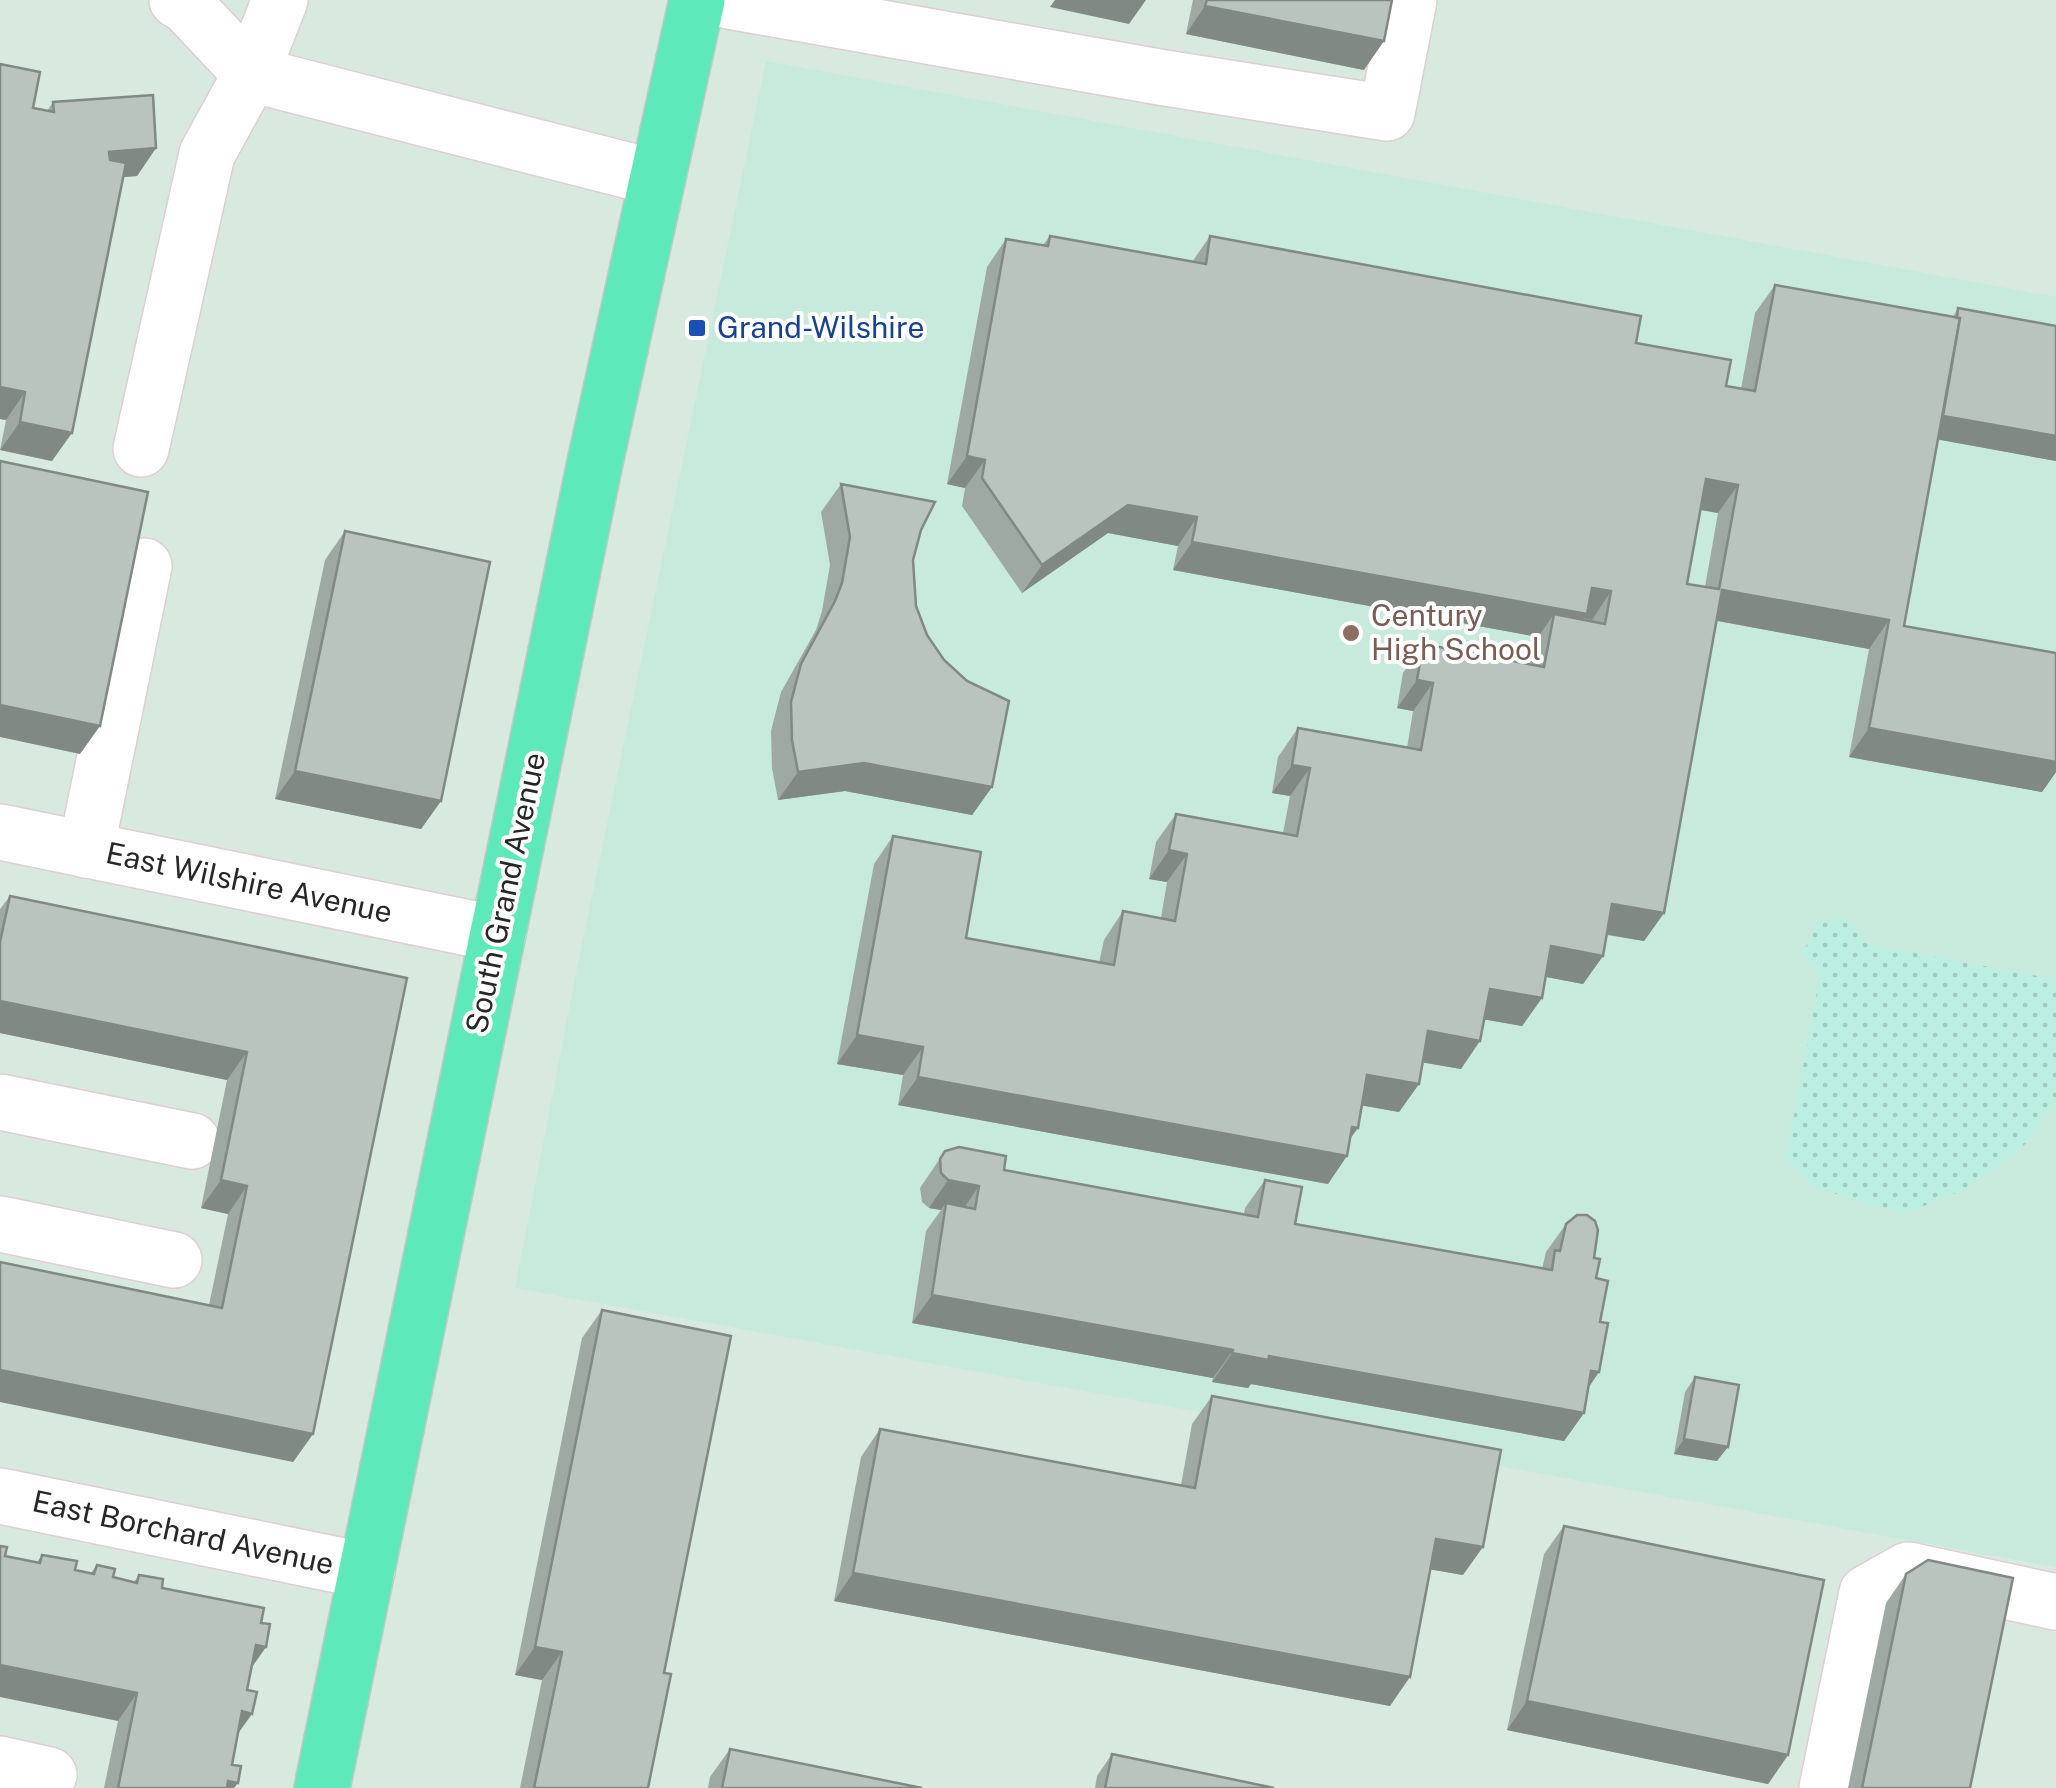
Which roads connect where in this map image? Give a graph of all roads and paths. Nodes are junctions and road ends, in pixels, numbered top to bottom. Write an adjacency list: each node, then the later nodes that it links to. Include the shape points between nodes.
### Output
1 (177, 0): 7 (street)
2 (280, 0): 7 (street)
3 (697, 0): 8 (main road, South Grand Avenue)
4 (723, 0): 6 (street)
5 (1409, 0): 6 (street, via 1387,113 1159,78)
6 (804, 7)
7 (251, 74): 8 (street); 9 (street, via 206,154)
8 (657, 178): 13 (main road, South Grand Avenue)
9 (142, 450)
10 (144, 566): 12 (street)
11 (0, 832): 12 (street, East Wilshire Avenue)
12 (86, 850): 13 (street, East Wilshire Avenue)
13 (498, 934): 19 (main road, South Grand Avenue)
14 (0, 1102): 15 (street)
15 (192, 1141)
16 (0, 1224): 17 (street)
17 (174, 1260)
18 (0, 1496): 19 (street, East Borchard Avenue)
19 (367, 1571): 21 (main road, South Grand Avenue)
20 (2056, 1602): 22 (street, via 1908,1570 1867,1593)
21 (322, 1788)
22 (1827, 1788)

